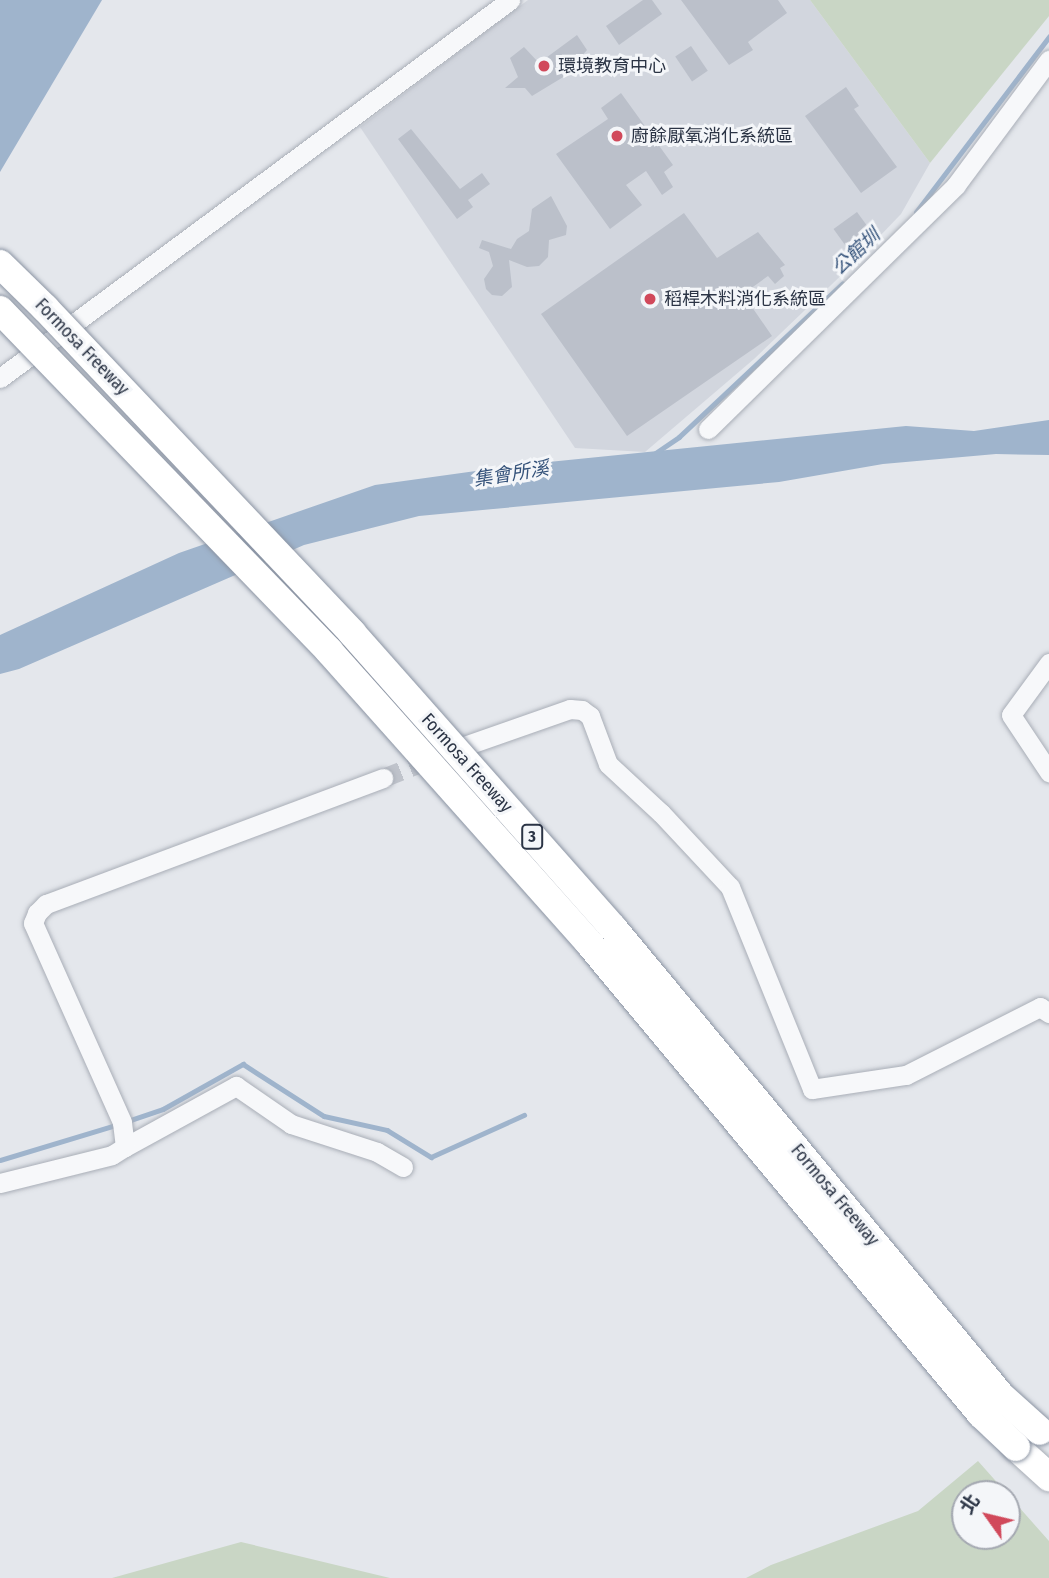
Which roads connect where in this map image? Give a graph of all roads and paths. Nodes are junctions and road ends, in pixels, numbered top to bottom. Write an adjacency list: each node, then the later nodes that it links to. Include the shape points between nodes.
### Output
1 (510, 0): 5 (street)
2 (1049, 60): 6 (street, via 956,185)
3 (0, 264): 15 (highway, Formosa Freeway / 3, bridge, via 352,633 613,928 1002,1396)
4 (0, 310): 16 (highway, Formosa Freeway / 3, bridge, via 347,671 589,943 981,1414)
5 (0, 378)
6 (708, 429)
7 (1049, 663): 9 (street, via 1011,715)
8 (450, 751): 11 (street, via 570,709 590,716 608,764 730,887 812,1089 906,1075 1040,1007)
9 (1049, 772)
10 (383, 778): 12 (street, via 46,904 37,913 33,923 122,1122)
11 (1049, 1013)
12 (125, 1147): 13 (street, via 236,1086 291,1124 377,1152); 14 (street, via 112,1155)
13 (403, 1167)
14 (0, 1183)
15 (1049, 1440)
16 (1049, 1478)

